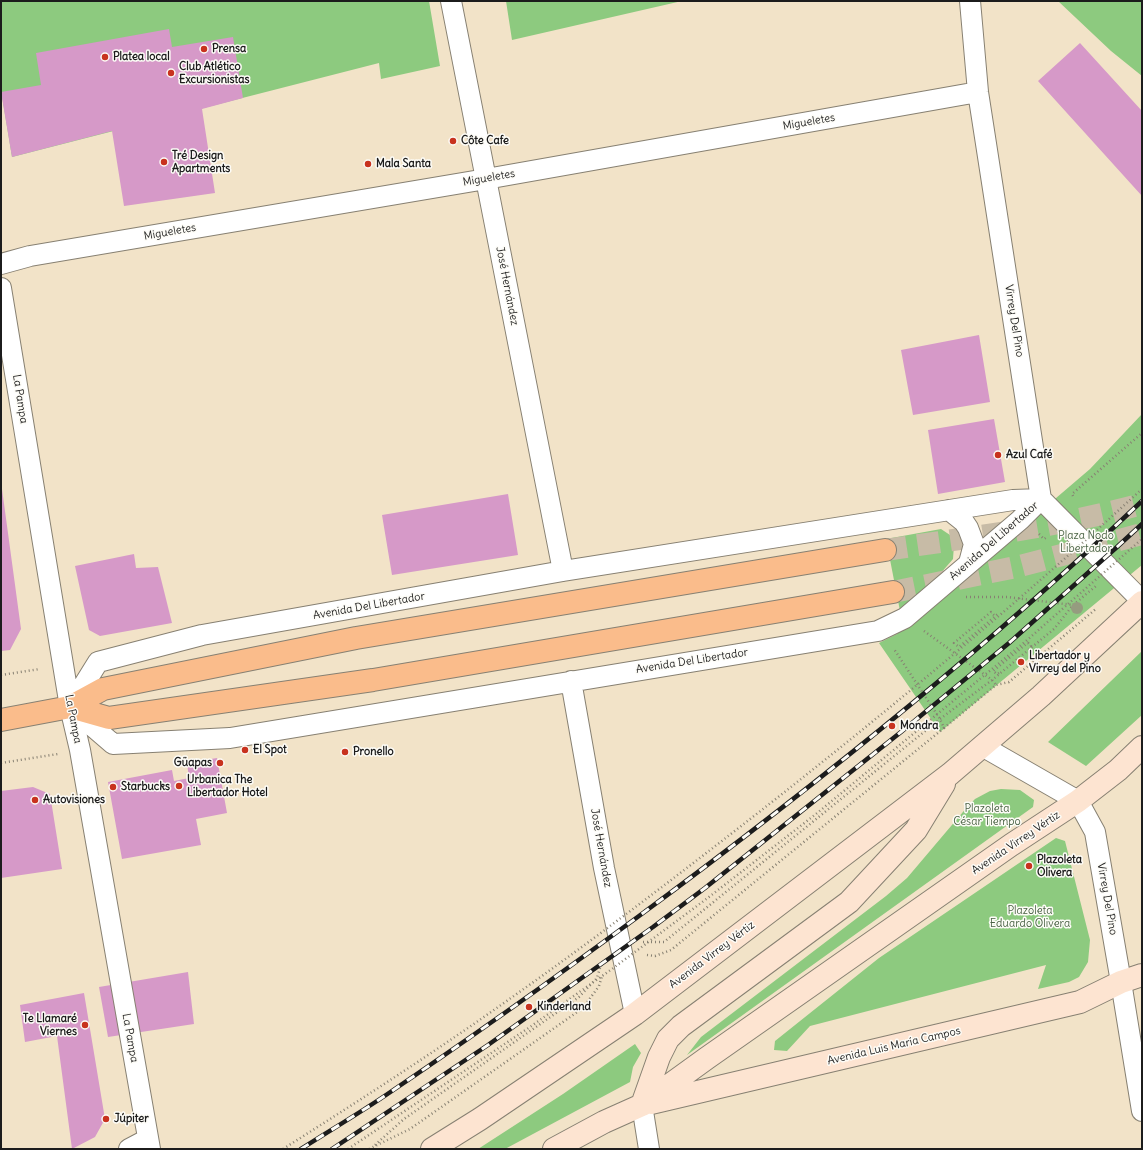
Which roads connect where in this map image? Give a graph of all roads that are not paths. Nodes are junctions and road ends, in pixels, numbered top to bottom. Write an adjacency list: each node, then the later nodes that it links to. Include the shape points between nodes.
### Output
1 (451, 1): 4 (street, José Hernández)
2 (970, 1): 3 (street, Virrey Del Pino)
3 (978, 92): 4 (street, Migueletes); 7 (street, Virrey Del Pino)
4 (486, 179): 5 (street, Migueletes, via 30,256); 11 (street, José Hernández)
5 (1, 264)
6 (1, 288): 15 (street, La Pampa)
7 (1041, 499): 8 (street, Avenida Del Libertador, via 1013,500); 10 (street, Avenida Del Libertador); 13 (street)
8 (949, 510): 10 (street, via 968,528 974,544); 11 (street, Avenida Del Libertador)
9 (885, 550): 15 (main road, via 356,638 103,689)
10 (969, 563): 14 (street, Avenida Del Libertador, via 905,618 886,627)
11 (563, 571): 15 (street, Avenida Del Libertador, via 202,635 98,662)
12 (892, 592): 15 (main road, via 373,680 109,718)
13 (1142, 601): 17 (main road, via 1041,696)
14 (571, 681): 15 (street, Avenida Del Libertador, via 230,738 121,744 113,744); 23 (street, José Hernández, via 604,868 627,952)
15 (70, 707): 16 (main road); 26 (street, La Pampa, via 80,750)
16 (1, 720)
17 (982, 746): 19 (main road, Avenida Virrey Vértiz); 20 (street)
18 (1142, 748): 20 (main road)
19 (950, 774): 23 (main road, Avenida Virrey Vértiz); 24 (main road, via 916,830 849,902 681,1026 668,1039)
20 (1078, 801): 22 (street, Virrey Del Pino, via 1095,832); 24 (main road, Avenida Virrey Vértiz, via 991,859)
21 (1142, 975): 22 (main road, Avenida Luis María Campos)
22 (1121, 982): 24 (main road, Avenida Luis María Campos, via 1080,1002); 25 (street, Virrey Del Pino)
23 (635, 1014): 28 (main road, Avenida Virrey Vértiz)
24 (642, 1105): 29 (main road, Avenida Virrey Vértiz); 30 (street)
25 (1142, 1111)
26 (149, 1144): 27 (street)
27 (129, 1149)
28 (432, 1149)
29 (554, 1149)
30 (649, 1149)

